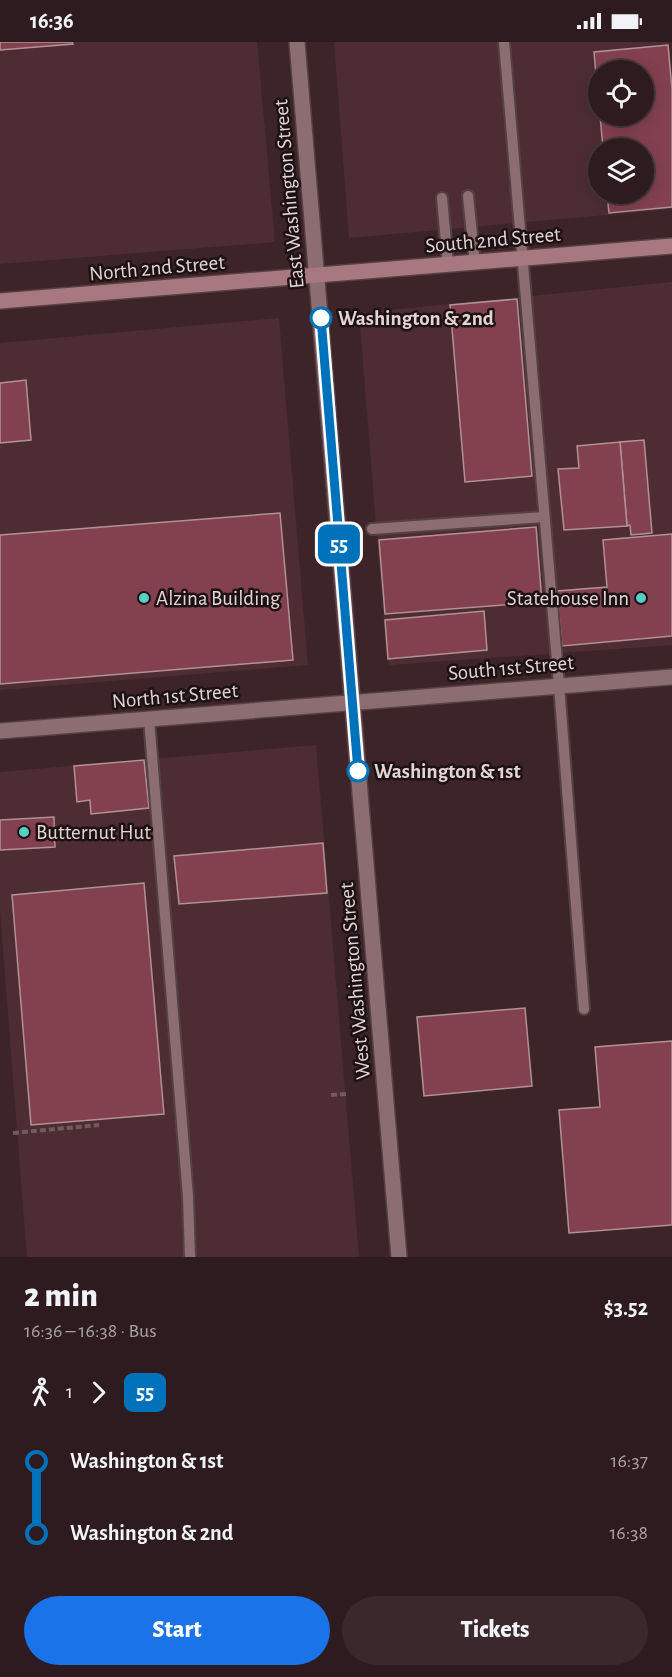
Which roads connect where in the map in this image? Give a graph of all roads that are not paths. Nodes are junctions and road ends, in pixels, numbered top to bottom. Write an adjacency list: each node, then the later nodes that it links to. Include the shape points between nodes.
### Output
1 (297, 42): 9 (street, East Washington Street)
2 (504, 42): 6 (lane)
3 (468, 196): 7 (lane)
4 (442, 198): 8 (lane)
5 (672, 246): 6 (main road, South 2nd Street)
6 (523, 258): 7 (main road, South 2nd Street); 11 (lane)
7 (475, 263): 8 (main road, South 2nd Street)
8 (448, 265): 9 (main road, South 2nd Street)
9 (317, 276): 10 (main road, North 2nd Street); 15 (street, East Washington Street)
10 (0, 302)
11 (544, 517): 12 (lane); 14 (lane)
12 (372, 529)
13 (672, 677): 14 (street, South 1st Street)
14 (559, 686): 15 (street, South 1st Street); 18 (lane)
15 (353, 702): 16 (street, North 1st Street); 20 (street, West Washington Street)
16 (149, 719): 17 (street, North 1st Street); 19 (lane)
17 (0, 730)
18 (584, 1009)
19 (190, 1257)
20 (399, 1257)

